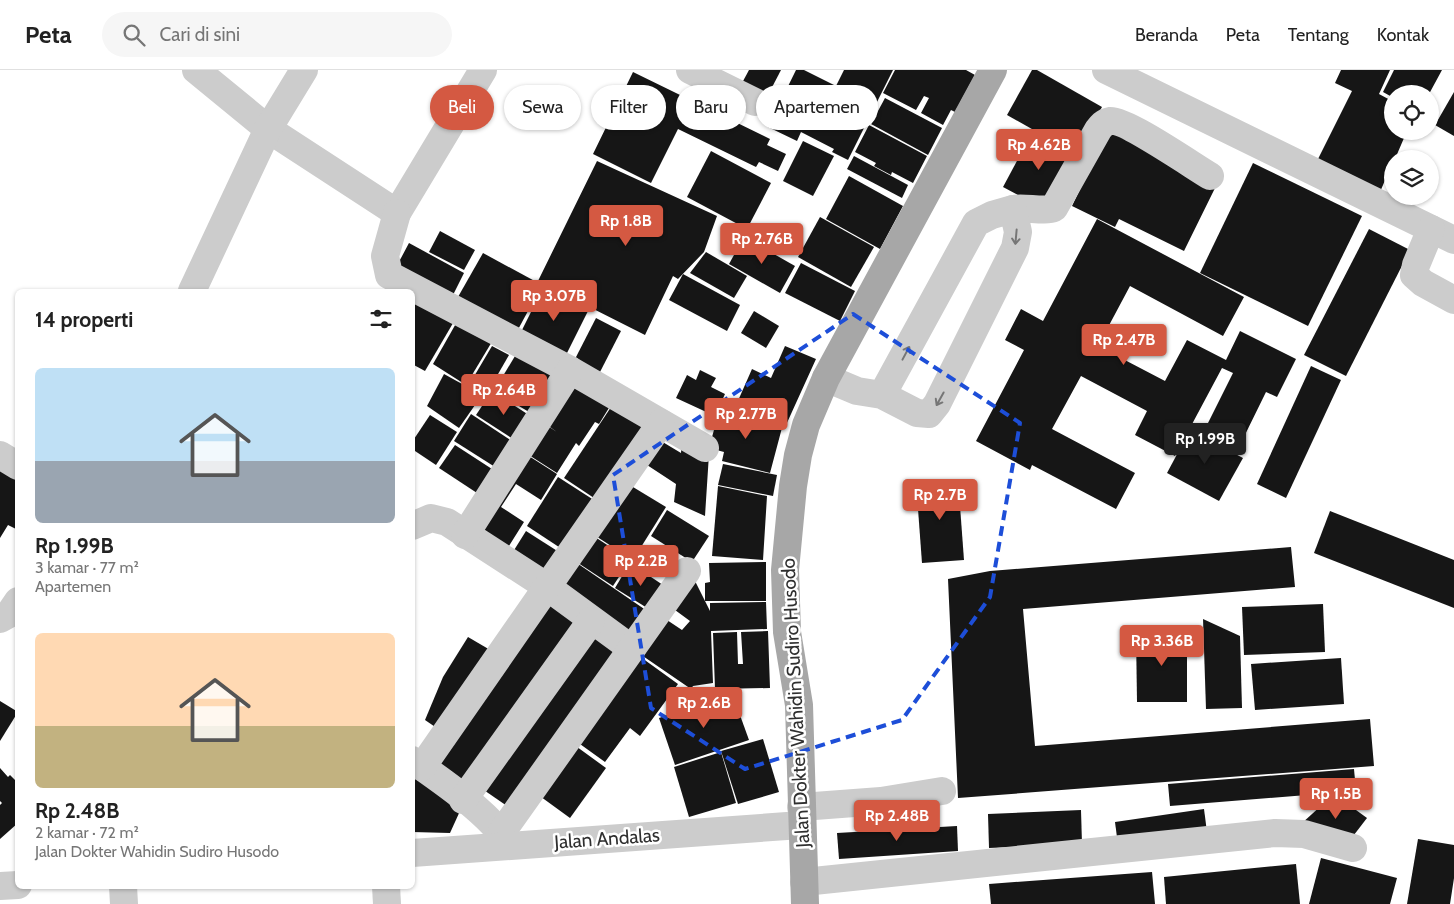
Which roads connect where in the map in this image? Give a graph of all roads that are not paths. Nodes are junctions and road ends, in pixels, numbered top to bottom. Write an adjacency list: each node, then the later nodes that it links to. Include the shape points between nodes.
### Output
1 (196, 70): 10 (street)
2 (304, 70): 10 (street)
3 (483, 70): 13 (street)
4 (690, 70): 8 (street)
5 (993, 70): 18 (main road, Jalan Dokter Wahidin Sudiro Husodo)
6 (1106, 70): 7 (street)
7 (1141, 88): 9 (street); 14 (street)
8 (754, 102)
9 (1124, 124): 11 (street); 12 (street, via 1116,121 1103,124 1054,208)
10 (268, 129): 13 (street); 15 (street)
11 (1210, 176)
12 (1013, 209): 19 (street, one-way to 12, via 976,223); 19 (street, one-way to 19, via 1018,232 1015,248 937,404 929,414 917,413)
13 (397, 213): 17 (street, via 385,256 389,275)
14 (1442, 235): 16 (street, via 1416,265 1414,275)
15 (193, 289)
16 (1454, 300)
17 (570, 370): 20 (street); 25 (street)
18 (826, 378): 19 (street, via 857,391); 35 (main road, Jalan Dokter Wahidin Sudiro Husodo, via 806,424 798,456 785,570 787,632 799,705)
19 (882, 395)
20 (661, 422): 21 (street); 27 (street)
21 (705, 448)
22 (0, 455): 23 (street)
23 (15, 464)
24 (415, 525): 25 (street, via 432,518 447,522)
25 (465, 535): 27 (street)
26 (687, 571): 31 (street)
27 (546, 586): 30 (street); 32 (street)
28 (15, 605): 29 (street, via 9,614)
29 (0, 618)
30 (591, 621): 31 (street); 34 (street)
31 (632, 649): 36 (street)
32 (417, 764): 34 (street)
33 (942, 791): 35 (street, Jalan Andalas)
34 (464, 800): 36 (street)
35 (801, 816): 36 (street, Jalan Andalas); 43 (main road, Jalan Dokter Wahidin Sudiro Husodo)
36 (506, 838): 38 (street, Jalan Andalas)
37 (1353, 848): 43 (street, via 1304,834 1275,832)
38 (415, 853)
39 (15, 885): 40 (street)
40 (0, 886)
41 (123, 889): 44 (street)
42 (386, 889): 45 (street)
43 (804, 893)
44 (124, 904)
45 (387, 904)

